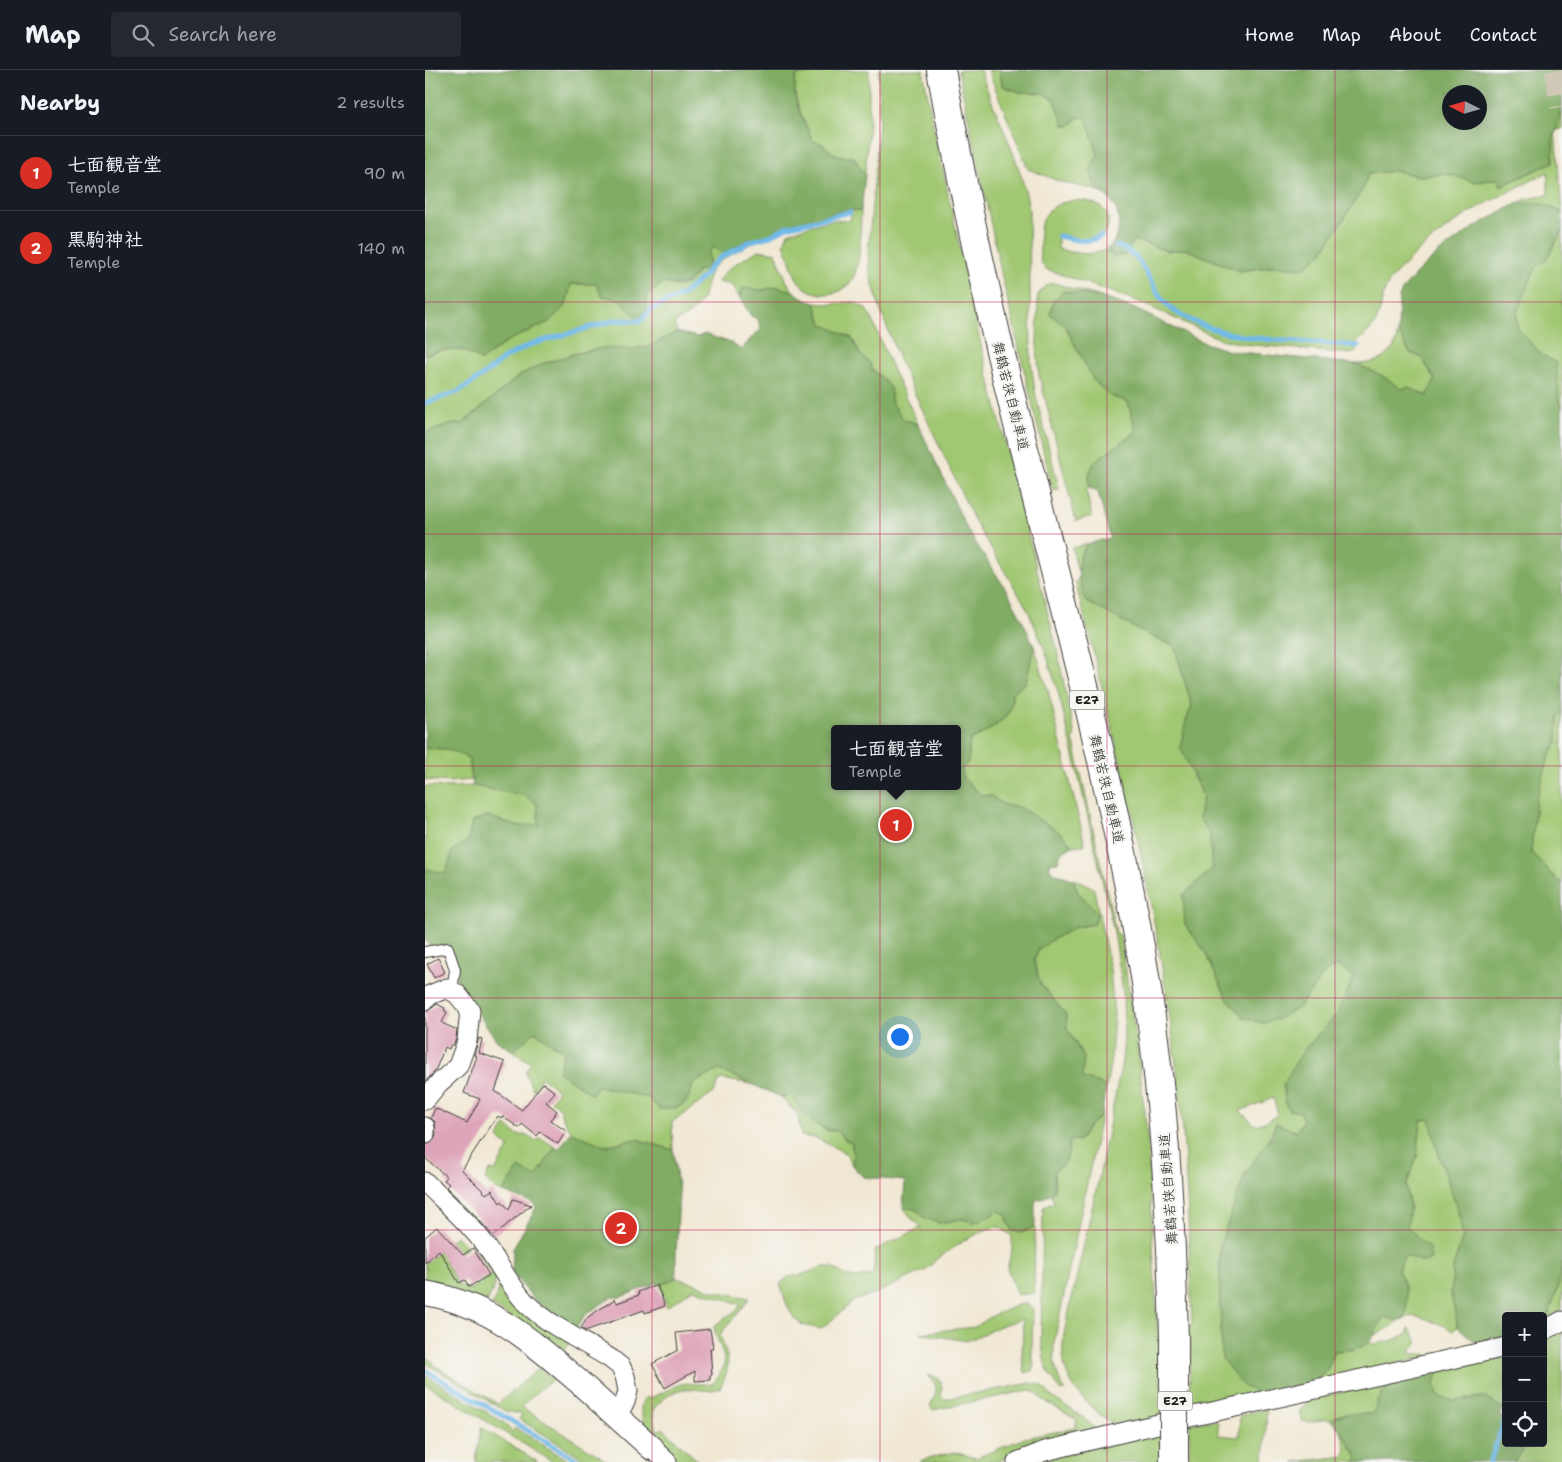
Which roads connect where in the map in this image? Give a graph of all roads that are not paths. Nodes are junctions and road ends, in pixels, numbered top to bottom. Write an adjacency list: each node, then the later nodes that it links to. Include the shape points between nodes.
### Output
1 (941, 70): 16 (highway, 舞鶴若狭自動車道 / E27, bridge, via 992,316 1082,677 1135,918 1153,1031 1170,1213)
2 (425, 952): 3 (lane, via 449,948 455,970)
3 (452, 990): 4 (street, via 441,990); 5 (street, via 470,1010 467,1041 458,1066)
4 (425, 1000)
5 (425, 1100)
6 (425, 1127): 7 (street)
7 (425, 1134)
8 (425, 1182): 13 (street, via 485,1245 528,1304 621,1367 628,1391)
9 (425, 1293): 13 (street, via 461,1302 510,1326)
10 (1562, 1321): 11 (street)
11 (1547, 1329)
12 (1502, 1348): 15 (street, via 1158,1424 1045,1451)
13 (616, 1415): 14 (street)
14 (660, 1455)
15 (1017, 1462)
16 (1174, 1462)

